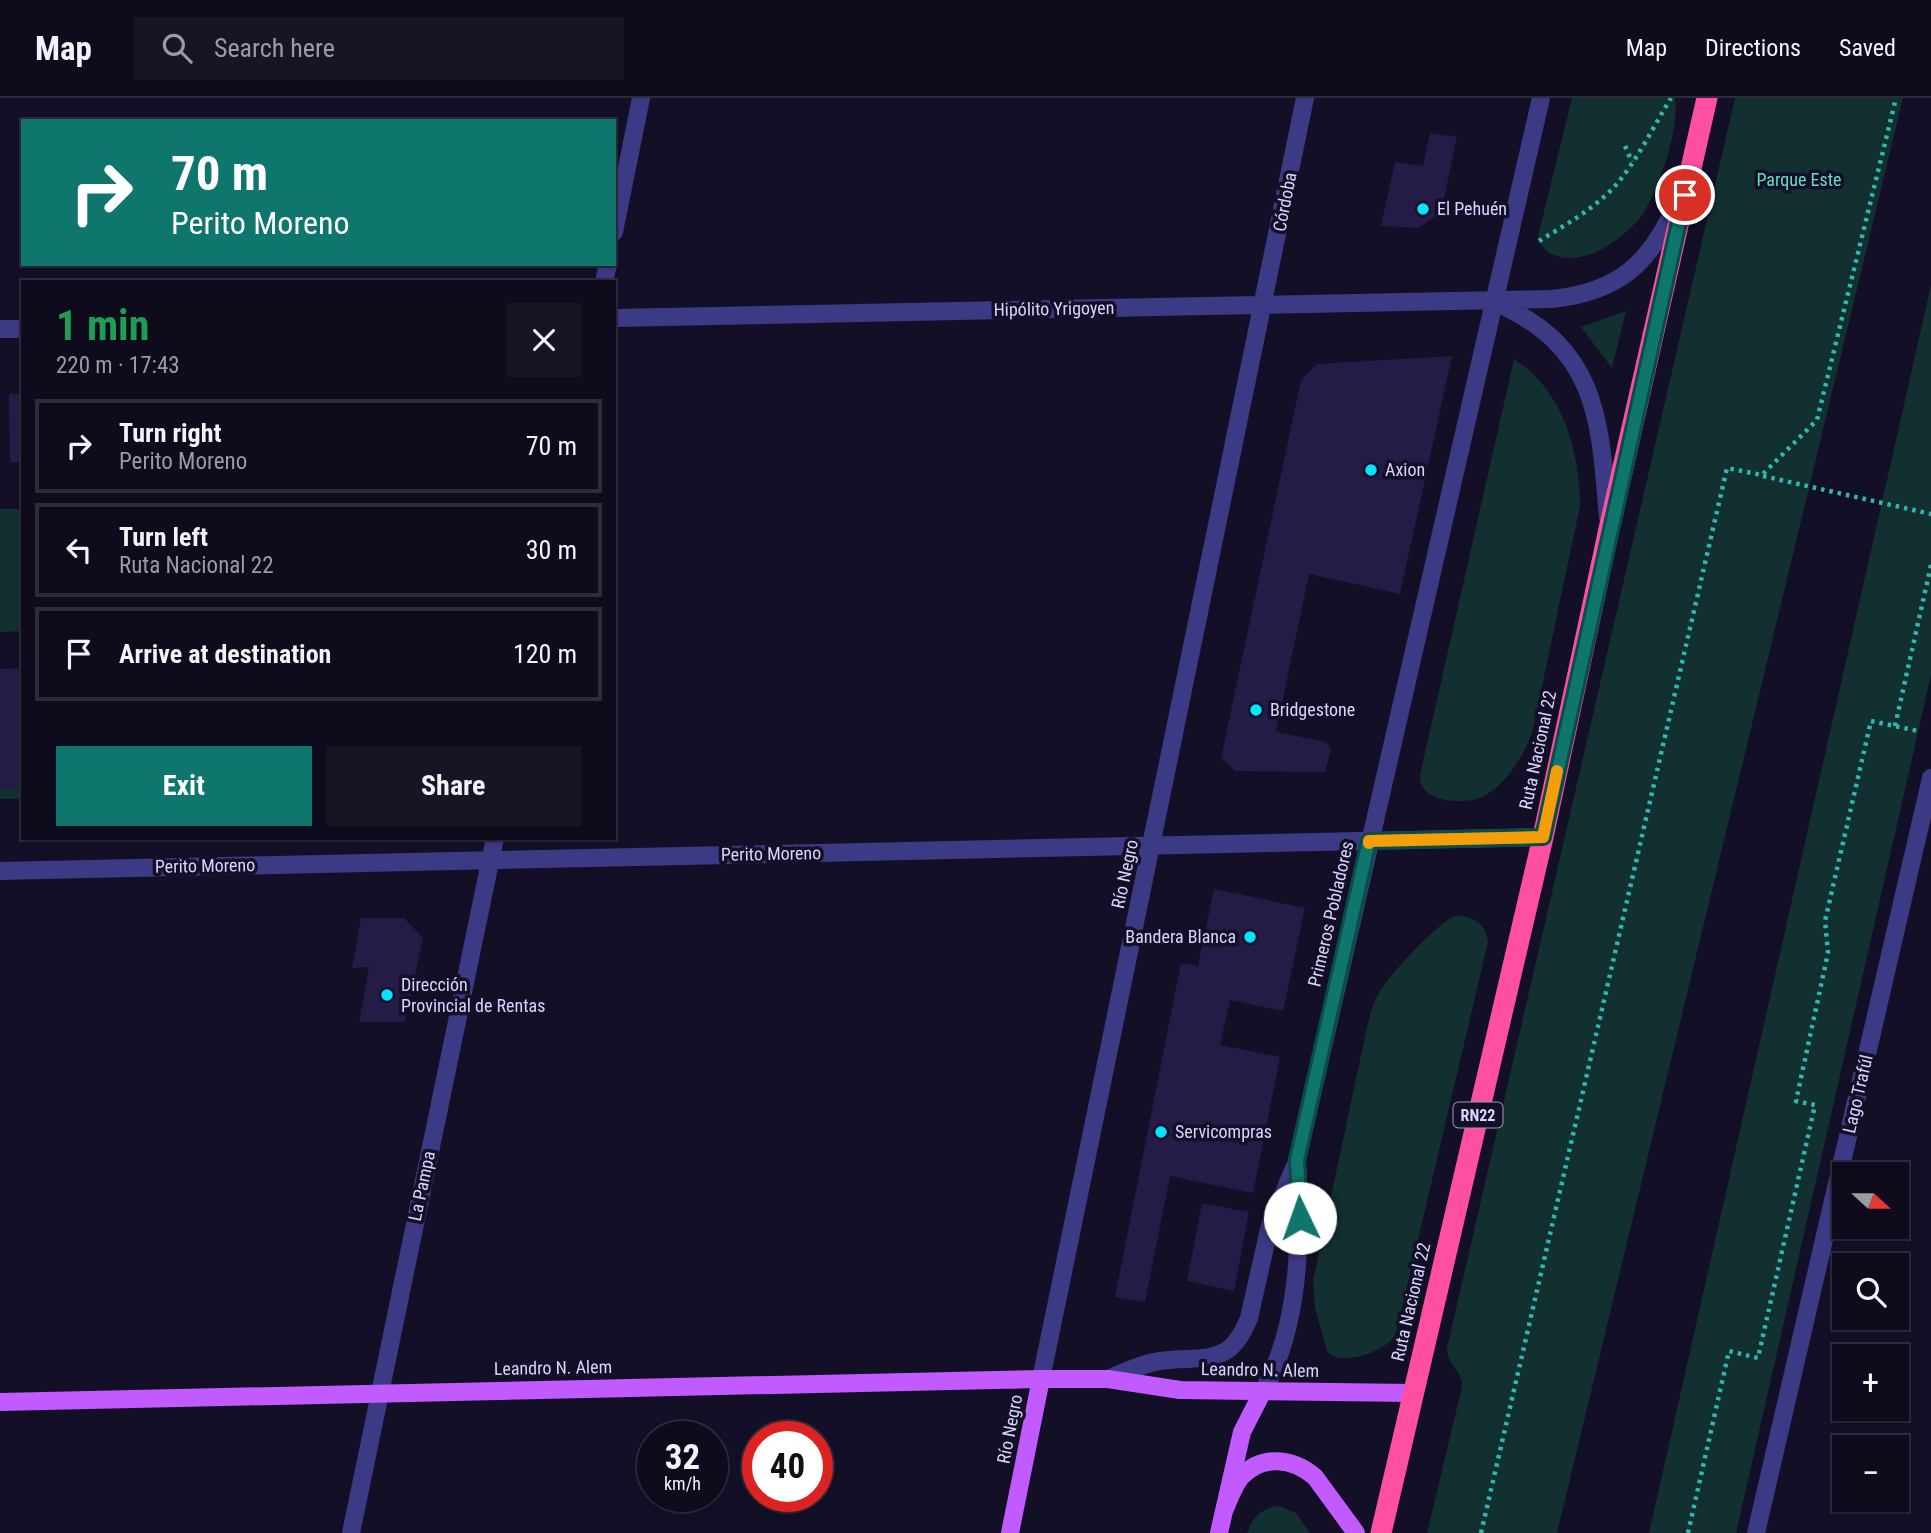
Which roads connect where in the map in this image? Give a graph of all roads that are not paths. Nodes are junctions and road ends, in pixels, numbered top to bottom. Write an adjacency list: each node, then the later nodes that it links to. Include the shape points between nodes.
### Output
1 (641, 98): 8 (street)
2 (1306, 98): 10 (street, Córdoba)
3 (1541, 98): 9 (street, Primeros Pobladores)
4 (1694, 98): 6 (street)
5 (1707, 98): 6 (highway, Ruta Nacional 22 / RN22)
6 (1698, 138): 7 (highway, Ruta Nacional 22 / RN22)
7 (1690, 170): 9 (street, Hipólito Yrigoyen, via 1663,233 1625,275 1584,294); 14 (highway, Ruta Nacional 22 / RN22)
8 (616, 222)
9 (1494, 302): 10 (street, Hipólito Yrigoyen); 14 (street, Hipólito Yrigoyen, via 1546,333 1568,356 1586,386 1601,436); 19 (street, Primeros Pobladores)
10 (1264, 306): 11 (street, Hipólito Yrigoyen); 20 (street, Río Negro)
11 (616, 317)
12 (0, 329): 13 (street)
13 (21, 329)
14 (1609, 529): 17 (highway, Ruta Nacional 22 / RN22)
15 (1931, 778): 16 (street, Lago Trafúl)
16 (1928, 800): 36 (street, Lago Trafúl)
17 (1543, 837): 19 (street, Perito Moreno); 28 (highway, Ruta Nacional 22 / RN22)
18 (495, 840): 21 (street, La Pampa)
19 (1369, 841): 20 (street, Perito Moreno); 23 (street, Primeros Pobladores)
20 (1153, 846): 21 (street, Perito Moreno); 24 (street, Río Negro)
21 (490, 860): 22 (street, Perito Moreno); 27 (street, La Pampa)
22 (0, 871)
23 (1297, 1160): 25 (street, Leandro N. Alem, via 1270,1225 1249,1318 1234,1345 1211,1359 1162,1361); 26 (street, Primeros Pobladores, via 1298,1258 1281,1353)
24 (1041, 1379): 25 (main road, Leandro N. Alem); 27 (main road, Leandro N. Alem); 32 (main road, Río Negro)
25 (1108, 1379): 26 (main road, Leandro N. Alem, via 1180,1390)
26 (1263, 1391): 28 (main road, Leandro N. Alem); 30 (main road, Primeros Pobladores, via 1242,1432)
27 (379, 1393): 29 (main road, Leandro N. Alem); 31 (street, La Pampa)
28 (1413, 1393): 35 (highway, Ruta Nacional 22 / RN22)
29 (0, 1402)
30 (1224, 1511): 33 (main road, Primeros Pobladores); 34 (main road, via 1243,1475 1260,1464 1279,1460 1315,1477)
31 (351, 1533)
32 (1010, 1533)
33 (1219, 1533)
34 (1356, 1533)
35 (1381, 1533)
36 (1756, 1533)

